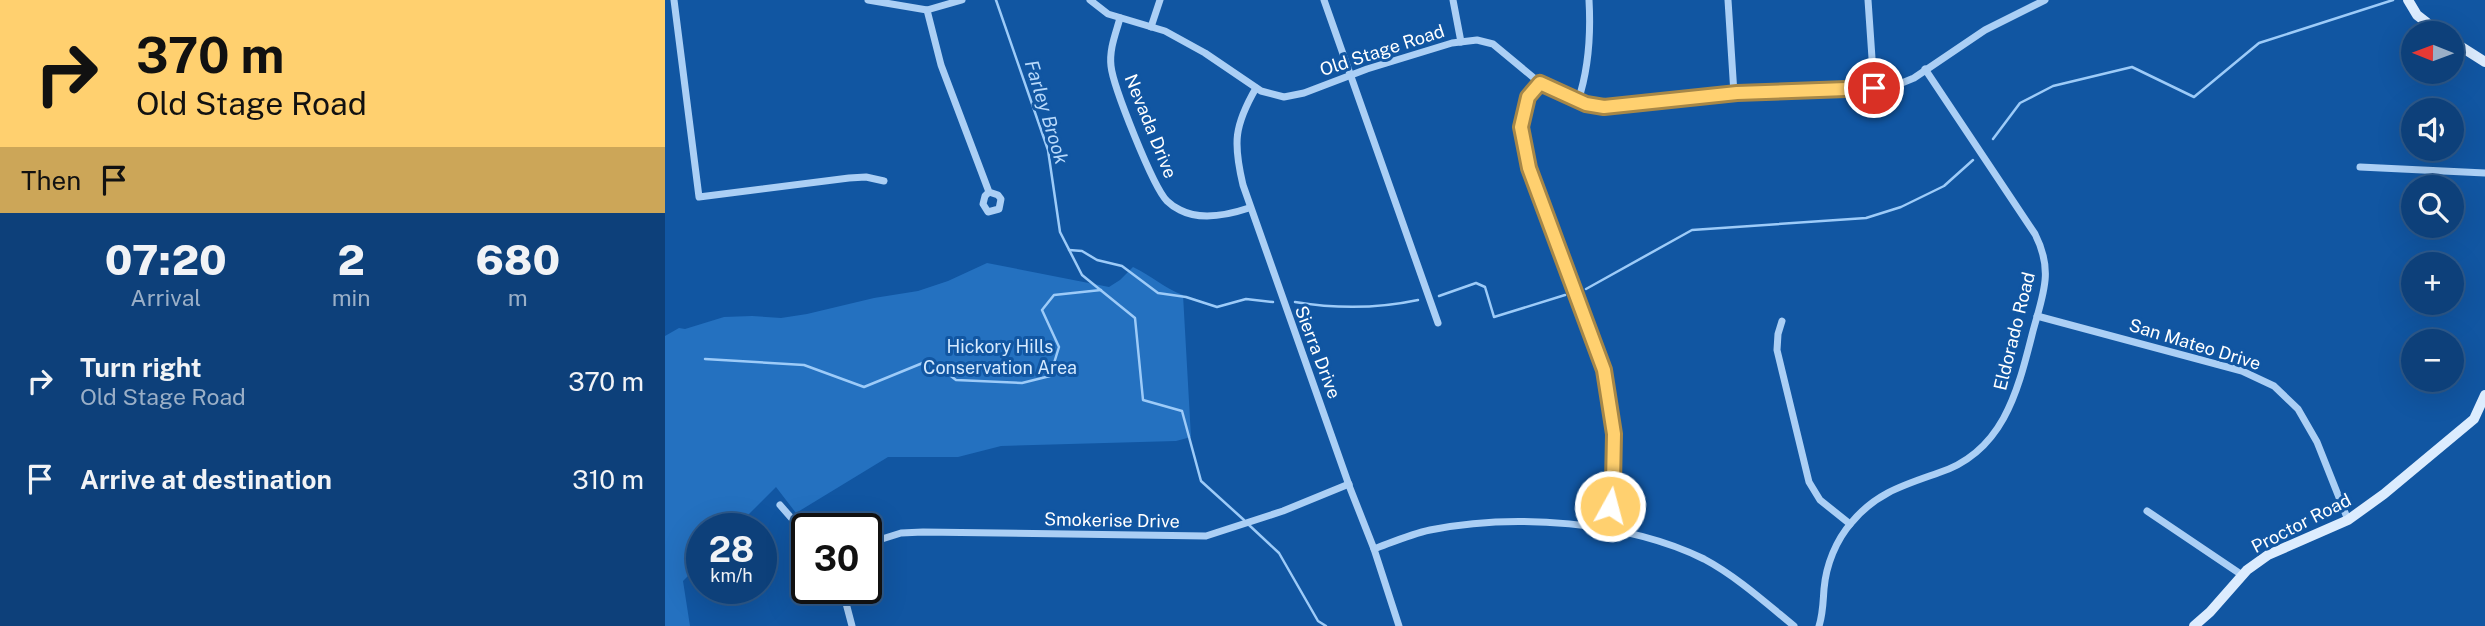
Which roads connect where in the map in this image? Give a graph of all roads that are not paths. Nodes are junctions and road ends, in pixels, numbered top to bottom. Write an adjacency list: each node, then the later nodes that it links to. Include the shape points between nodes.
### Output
1 (674, 0): 30 (street, via 699,197 849,178)
2 (868, 0): 14 (street)
3 (962, 0): 14 (street)
4 (1090, 0): 15 (street, Old Stage Road)
5 (1160, 0): 17 (street)
6 (1324, 0): 22 (street)
7 (1453, 0): 18 (street)
8 (1589, 0): 27 (street, via 1587,62)
9 (1728, 0): 26 (street)
10 (1868, 0): 25 (street)
11 (2045, 0): 13 (street, Old Stage Road)
12 (2408, 0): 16 (main road)
13 (2031, 3): 21 (street, Old Stage Road)
14 (927, 10): 31 (street, via 941,65)
15 (1120, 18): 17 (street, Old Stage Road); 32 (street, Nevada Drive, via 1111,68 1137,142 1167,201 1182,211 1203,215)
16 (2425, 21)
17 (1151, 27): 24 (street, Old Stage Road, via 1205,53)
18 (1461, 42): 22 (street, Old Stage Road); 23 (street, Old Stage Road, via 1493,44)
19 (2464, 49): 20 (main road)
20 (2485, 62)
21 (1925, 69): 25 (street, Old Stage Road, via 1892,87); 33 (street, Eldorado Road, via 2042,249 2046,278)
22 (1351, 75): 24 (street, Old Stage Road, via 1284,97); 35 (street)
23 (1540, 83): 27 (street, Old Stage Road); 44 (street, via 1528,97 1521,127 1529,168 1604,370 1614,458)
24 (1256, 88): 32 (street, Sierra Drive, via 1245,106 1235,154)
25 (1874, 88): 26 (street, Old Stage Road)
26 (1734, 94): 27 (street, Old Stage Road, via 1604,107)
27 (1578, 101)
28 (2360, 167): 29 (street)
29 (2485, 173)
30 (884, 181)
31 (989, 192)
32 (1249, 208): 38 (street, Sierra Drive)
33 (2037, 316): 42 (street, San Mateo Drive, via 2242,371 2274,386 2298,409); 43 (street, Eldorado Road, via 2013,404 1991,437 1951,468 1882,495)
34 (1782, 321): 43 (street, via 1777,350 1805,472 1820,500)
35 (1438, 324)
36 (2485, 395): 37 (main road, Proctor Road)
37 (2482, 408): 42 (main road, Proctor Road, via 2450,441)
38 (1349, 484): 45 (street, Smokerise Drive, via 1206,536 923,532); 46 (street, Sierra Drive)
39 (781, 505): 41 (street)
40 (2147, 511): 47 (street)
41 (791, 517)
42 (2348, 520): 47 (main road, Proctor Road, via 2268,555)
43 (1850, 524): 52 (street, Eldorado Road, via 1828,568)
44 (1606, 529): 46 (street, via 1527,521 1465,523 1427,530); 51 (street, via 1705,560)
45 (882, 539)
46 (1374, 549): 50 (street, Sierra Drive)
47 (2242, 575): 53 (main road, Proctor Road)
48 (846, 604): 49 (street)
49 (852, 626)
50 (1399, 626)
51 (1794, 626)
52 (1819, 626)
53 (2194, 626)

